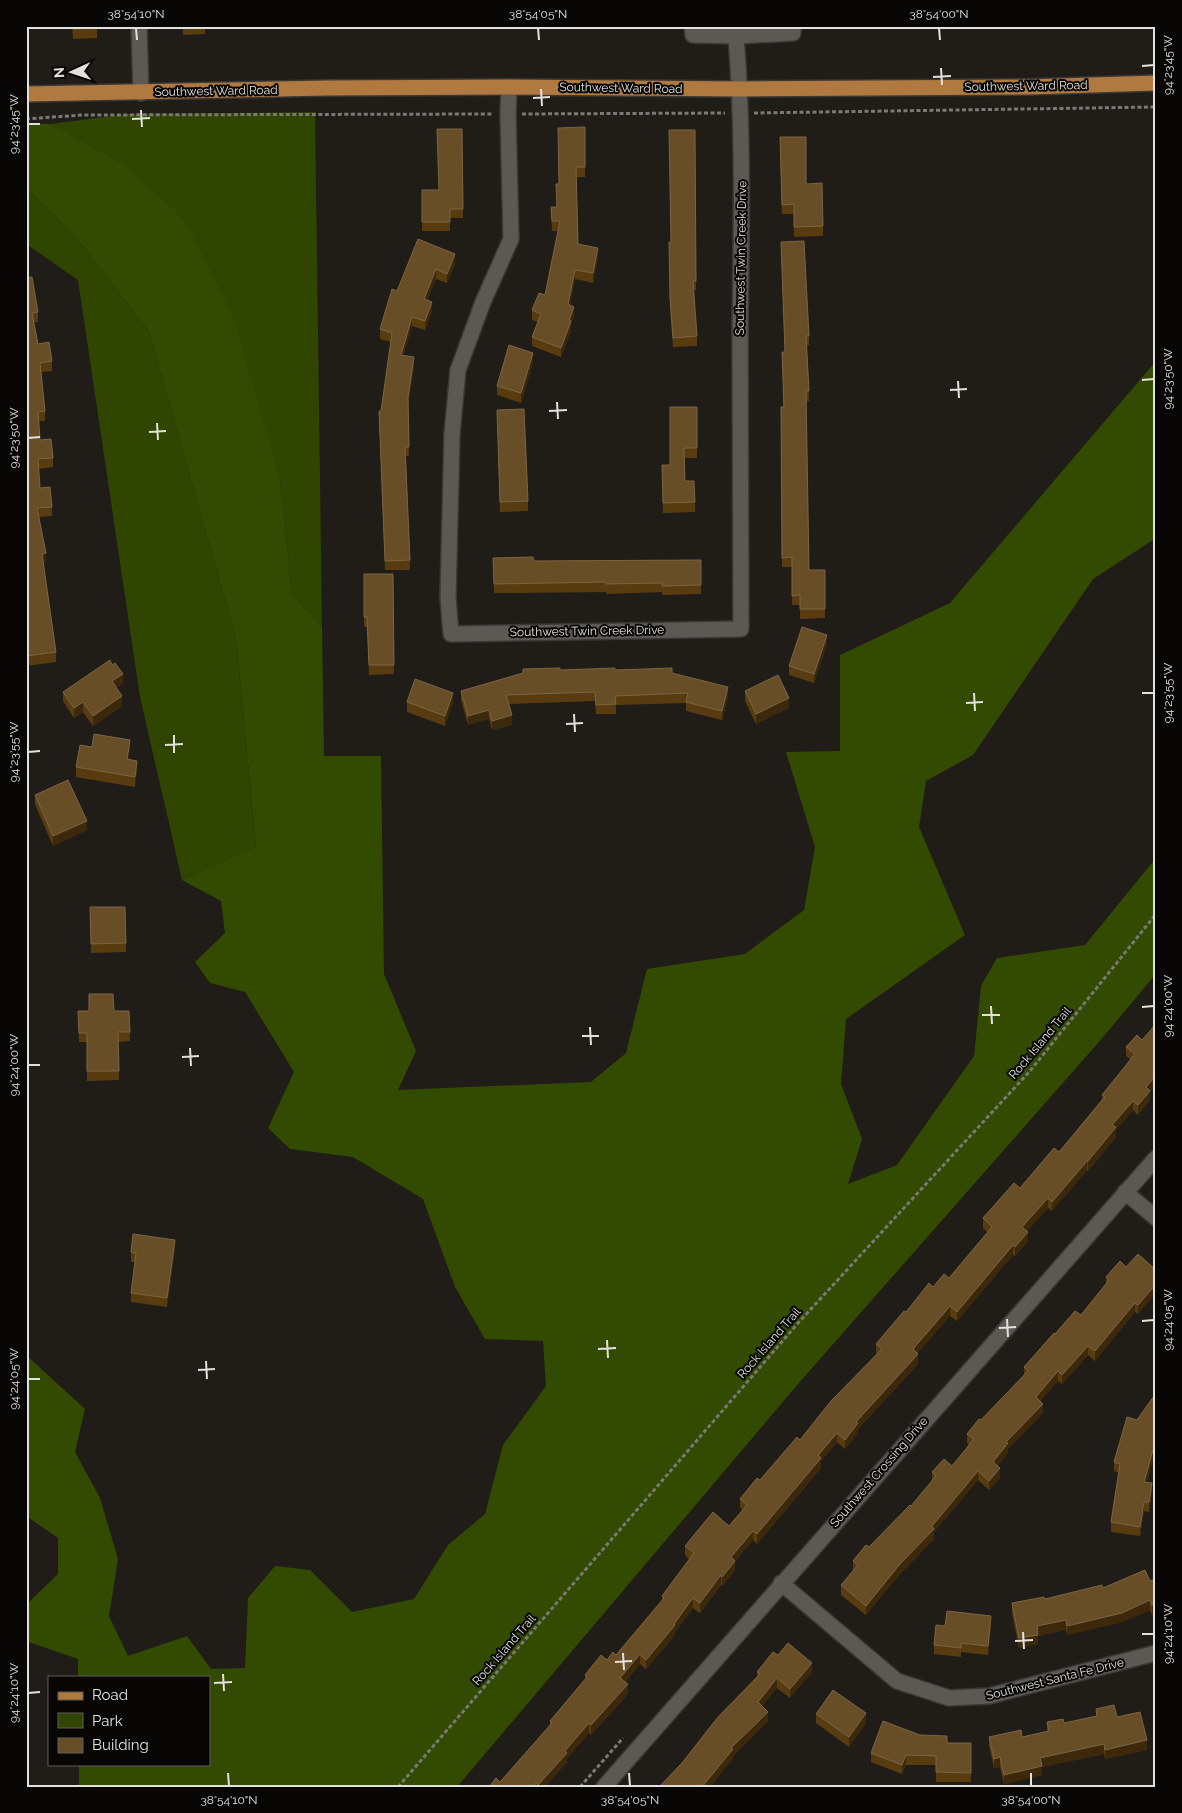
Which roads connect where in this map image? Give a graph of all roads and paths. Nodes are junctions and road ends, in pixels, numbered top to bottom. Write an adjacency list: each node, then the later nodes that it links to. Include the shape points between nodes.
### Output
1 (139, 26): 8 (street)
2 (692, 26): 4 (street, via 693,35)
3 (793, 26): 4 (street, via 793,33)
4 (736, 36): 7 (street, Southwest Twin Creek Drive)
5 (1156, 83): 7 (main road, Southwest Ward Road)
6 (509, 87): 7 (main road, Southwest Ward Road); 8 (main road, Southwest Ward Road); 12 (street, Southwest Twin Creek Drive)
7 (740, 89): 11 (street, Southwest Twin Creek Drive)
8 (141, 93): 9 (main road, Southwest Ward Road)
9 (26, 94)
10 (1156, 107): 11 (path)
11 (741, 113): 12 (path); 12 (street, Southwest Twin Creek Drive, via 741,628 451,634 448,598 451,444 458,370 511,239)
12 (508, 114): 13 (path, via 90,115)
13 (26, 119)
14 (1156, 914): 20 (path, Rock Island Trail, via 1030,1070 799,1322)
15 (1156, 1158): 16 (street, Southwest Crossing Drive)
16 (1125, 1192): 17 (street); 18 (street, Southwest Crossing Drive)
17 (1156, 1218)
18 (782, 1583): 19 (street, Southwest Santa Fe Drive, via 897,1681 949,1698 989,1696); 21 (street, Southwest Crossing Drive)
19 (1156, 1654)
20 (398, 1787)
21 (604, 1787)

